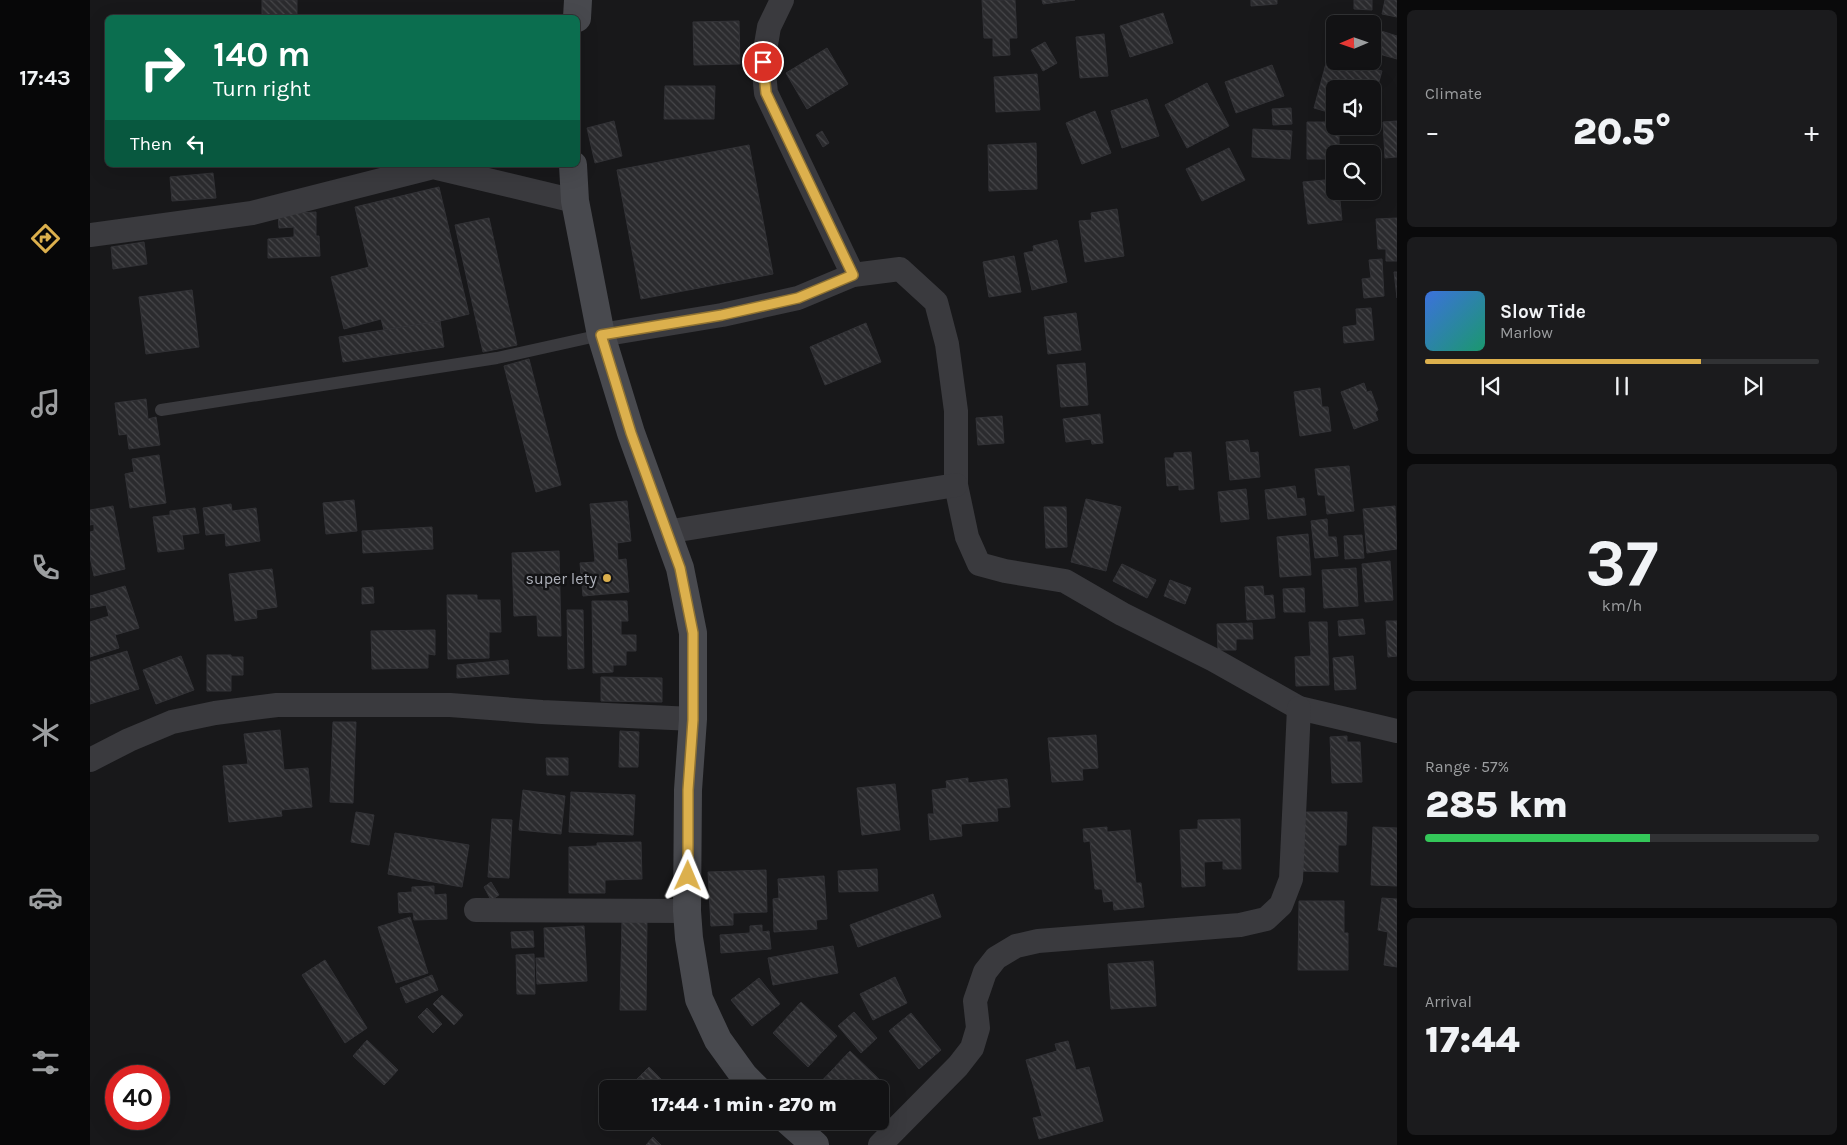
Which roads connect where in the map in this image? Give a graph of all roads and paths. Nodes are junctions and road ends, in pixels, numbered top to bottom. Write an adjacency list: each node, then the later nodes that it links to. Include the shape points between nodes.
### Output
1 (578, 0): 3 (street)
2 (782, 0): 7 (street, via 769,27 763,62 766,93)
3 (577, 15)
4 (573, 167): 5 (street)
5 (575, 201): 6 (street, via 434,167 252,213); 8 (street)
6 (90, 235)
7 (853, 275): 8 (street, via 798,298 722,315); 10 (street, via 900,269 936,302 947,344 956,411)
8 (601, 335): 9 (lane, via 497,358); 11 (street)
9 (161, 410)
10 (956, 485): 11 (street); 12 (street, via 967,537 980,564 1065,581)
11 (666, 532): 13 (street, via 680,568 693,633)
12 (1299, 708): 14 (street); 21 (street, via 1291,880 1281,905 1266,919 1240,925 1038,941 1016,946 996,958 985,972 976,1002 978,1028 972,1048)
13 (693, 720): 15 (street, via 450,705 277,705 215,712 172,722); 17 (street, via 688,790)
14 (1397, 731)
15 (90, 760)
16 (476, 910): 17 (street)
17 (687, 911): 18 (street, via 699,999 718,1040)
18 (748, 1080)
19 (798, 1130): 20 (street)
20 (815, 1145)
21 (880, 1145)

